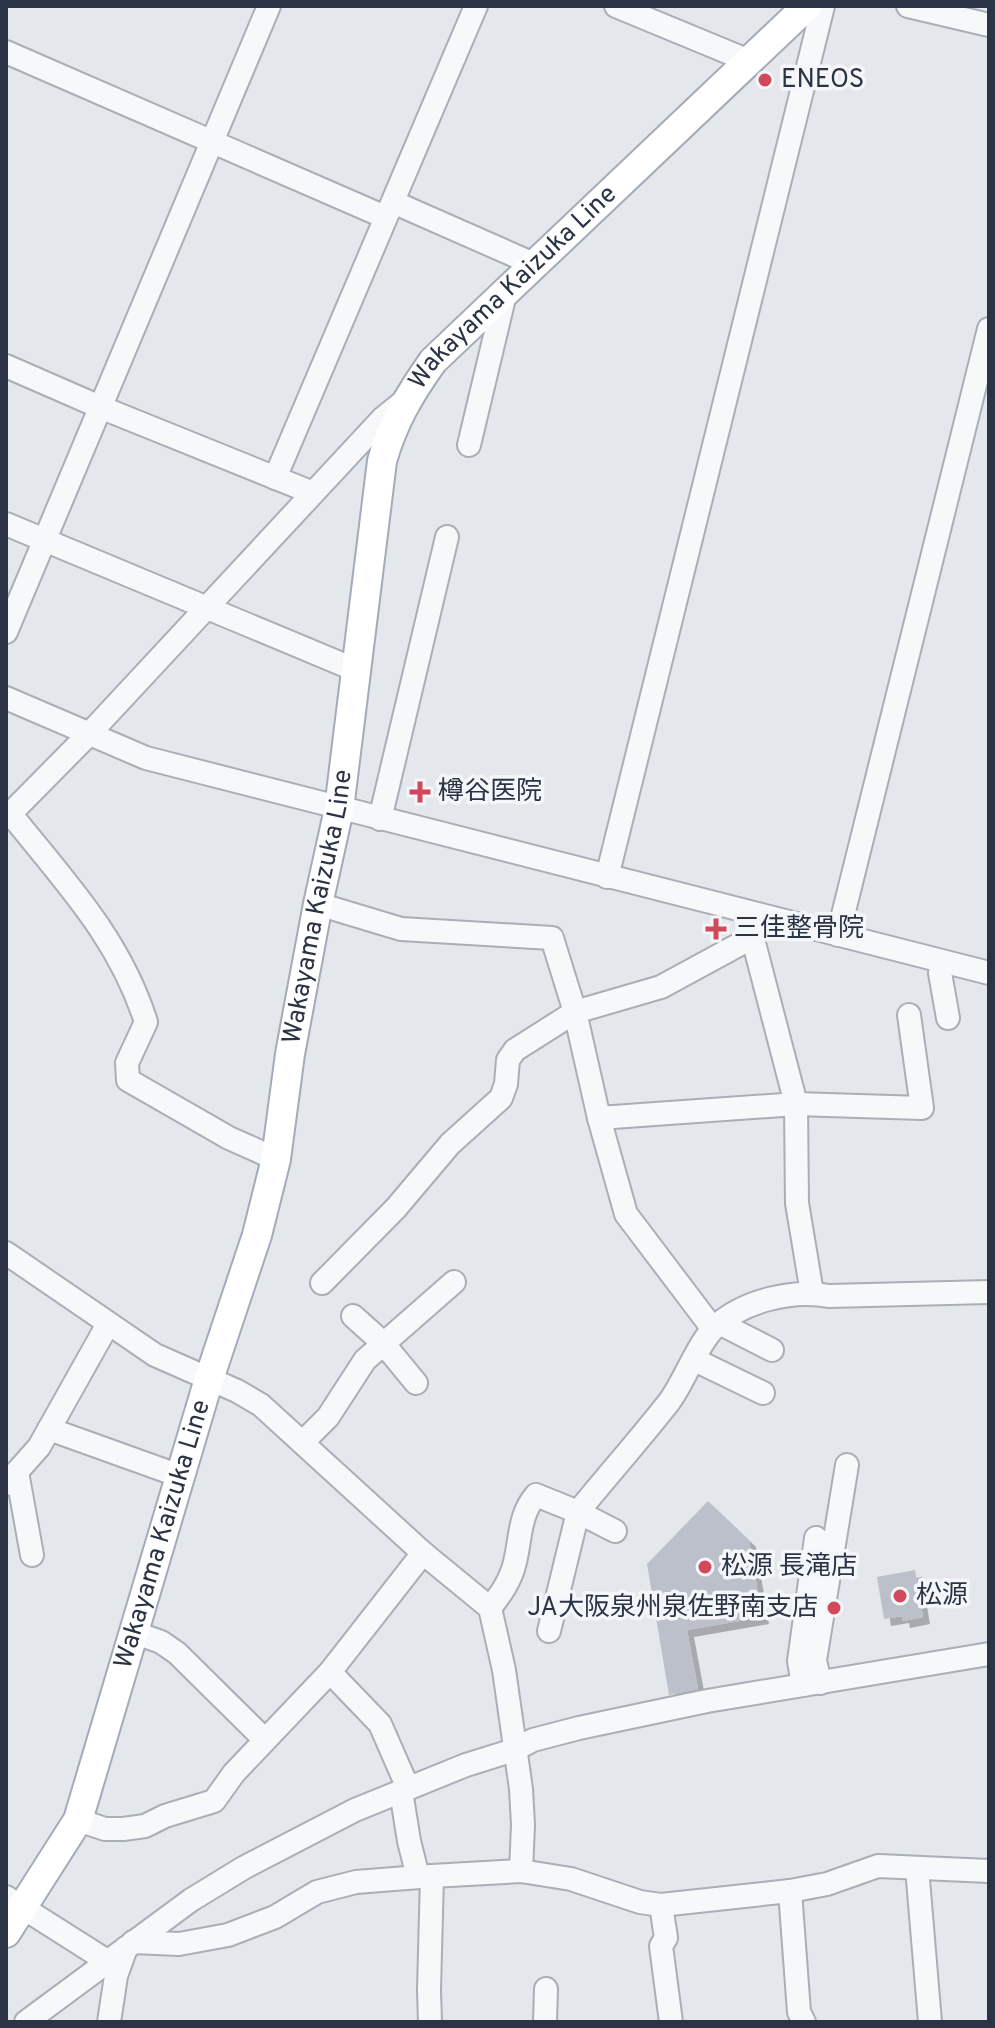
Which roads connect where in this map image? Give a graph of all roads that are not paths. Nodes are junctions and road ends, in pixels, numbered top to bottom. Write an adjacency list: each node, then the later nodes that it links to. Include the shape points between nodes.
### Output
1 (269, 6): 10 (street)
2 (476, 6): 11 (street)
3 (616, 6): 9 (street)
4 (807, 6): 9 (main road, Wakayama Kaizuka Line)
5 (823, 6): 32 (street)
6 (908, 6): 7 (street)
7 (989, 25)
8 (6, 52): 10 (street)
9 (749, 61): 12 (main road, Wakayama Kaizuka Line)
10 (211, 141): 11 (street); 17 (street)
11 (389, 210): 12 (street); 19 (street)
12 (536, 265): 13 (main road, Wakayama Kaizuka Line)
13 (505, 294): 16 (main road, Wakayama Kaizuka Line, via 433,361); 18 (street)
14 (989, 329): 35 (street)
15 (6, 366): 17 (street)
16 (404, 401): 20 (street); 26 (main road, Wakayama Kaizuka Line, via 382,461)
17 (100, 407): 19 (street); 23 (street)
18 (469, 445)
19 (275, 478): 20 (street)
20 (313, 493): 24 (street)
21 (6, 524): 23 (street)
22 (447, 537): 31 (street)
23 (44, 541): 24 (street); 25 (street)
24 (206, 608): 26 (street); 28 (street)
25 (6, 632)
26 (356, 670): 29 (main road, Wakayama Kaizuka Line)
27 (6, 698): 28 (street)
28 (90, 733): 29 (street, via 146,758); 30 (street)
29 (339, 809): 31 (street); 33 (main road, Wakayama Kaizuka Line)
30 (8, 816): 44 (street, via 106,934 123,963 146,1022 127,1063 128,1080)
31 (380, 819): 32 (street)
32 (607, 877): 34 (street)
33 (318, 904): 39 (street, via 401,929 552,938); 44 (main road, Wakayama Kaizuka Line)
34 (745, 912): 35 (street); 36 (street)
35 (838, 935): 37 (street)
36 (753, 937): 39 (street, via 661,987); 42 (street)
37 (944, 962): 38 (street); 41 (street, via 940,973)
38 (989, 973)
39 (575, 1012): 43 (street); 47 (street, via 515,1050 501,1098 450,1144)
40 (909, 1015): 42 (street, via 922,1108)
41 (948, 1018)
42 (796, 1104): 43 (street); 49 (street, via 797,1203)
43 (599, 1118): 52 (street, via 626,1214)
44 (276, 1159): 56 (main road, Wakayama Kaizuka Line)
45 (6, 1253): 51 (street)
46 (454, 1282): 53 (street)
47 (322, 1283)
48 (989, 1292): 49 (street)
49 (812, 1293): 52 (street, via 744,1308)
50 (353, 1316): 53 (street)
51 (108, 1324): 56 (street, via 155,1355); 59 (street)
52 (717, 1326): 54 (street); 55 (street)
53 (383, 1343): 57 (street); 60 (street)
54 (772, 1350)
55 (695, 1360): 58 (street); 64 (street, via 671,1399)
56 (209, 1379): 60 (street, via 261,1405); 62 (main road, Wakayama Kaizuka Line)
57 (416, 1383)
58 (763, 1393)
59 (49, 1429): 62 (street); 63 (street)
60 (303, 1442): 67 (street)
61 (847, 1465): 74 (street)
62 (180, 1476): 71 (main road, Wakayama Kaizuka Line)
63 (11, 1478): 68 (street)
64 (578, 1512): 65 (street); 69 (street, via 536,1495 525,1507 515,1562 505,1589); 70 (street)
65 (615, 1531)
66 (816, 1538): 74 (street, via 799,1661)
67 (423, 1553): 69 (street); 73 (street)
68 (32, 1555)
69 (490, 1608): 76 (street)
70 (549, 1631)
71 (133, 1632): 75 (street, via 177,1653); 78 (main road, Wakayama Kaizuka Line)
72 (989, 1654): 74 (street)
73 (330, 1672): 75 (street); 77 (street, via 380,1724)
74 (812, 1684): 76 (street, via 579,1728)
75 (265, 1740): 78 (street, via 214,1801 145,1826 105,1829)
76 (514, 1750): 77 (street); 80 (street, via 521,1789)
77 (404, 1789): 82 (street, via 409,1841); 87 (street, via 245,1867)
78 (78, 1820): 84 (main road, Wakayama Kaizuka Line)
79 (917, 1868): 81 (street); 83 (street, via 878,1866); 96 (street)
80 (521, 1871): 82 (street); 85 (street, via 571,1879)
81 (989, 1871)
82 (425, 1876): 87 (street, via 356,1882 317,1892 275,1917 228,1935 179,1944); 92 (street)
83 (790, 1891): 85 (street); 95 (street)
84 (15, 1903): 86 (main road, Wakayama Kaizuka Line); 88 (street)
85 (661, 1905): 94 (street)
86 (6, 1933)
87 (130, 1944): 88 (street); 91 (street, via 116,1976)
88 (107, 1961): 90 (street)
89 (546, 1989): 93 (street)
90 (26, 2022)
91 (109, 2022)
92 (430, 2022)
93 (545, 2022)
94 (671, 2022)
95 (804, 2022)
96 (930, 2022)

